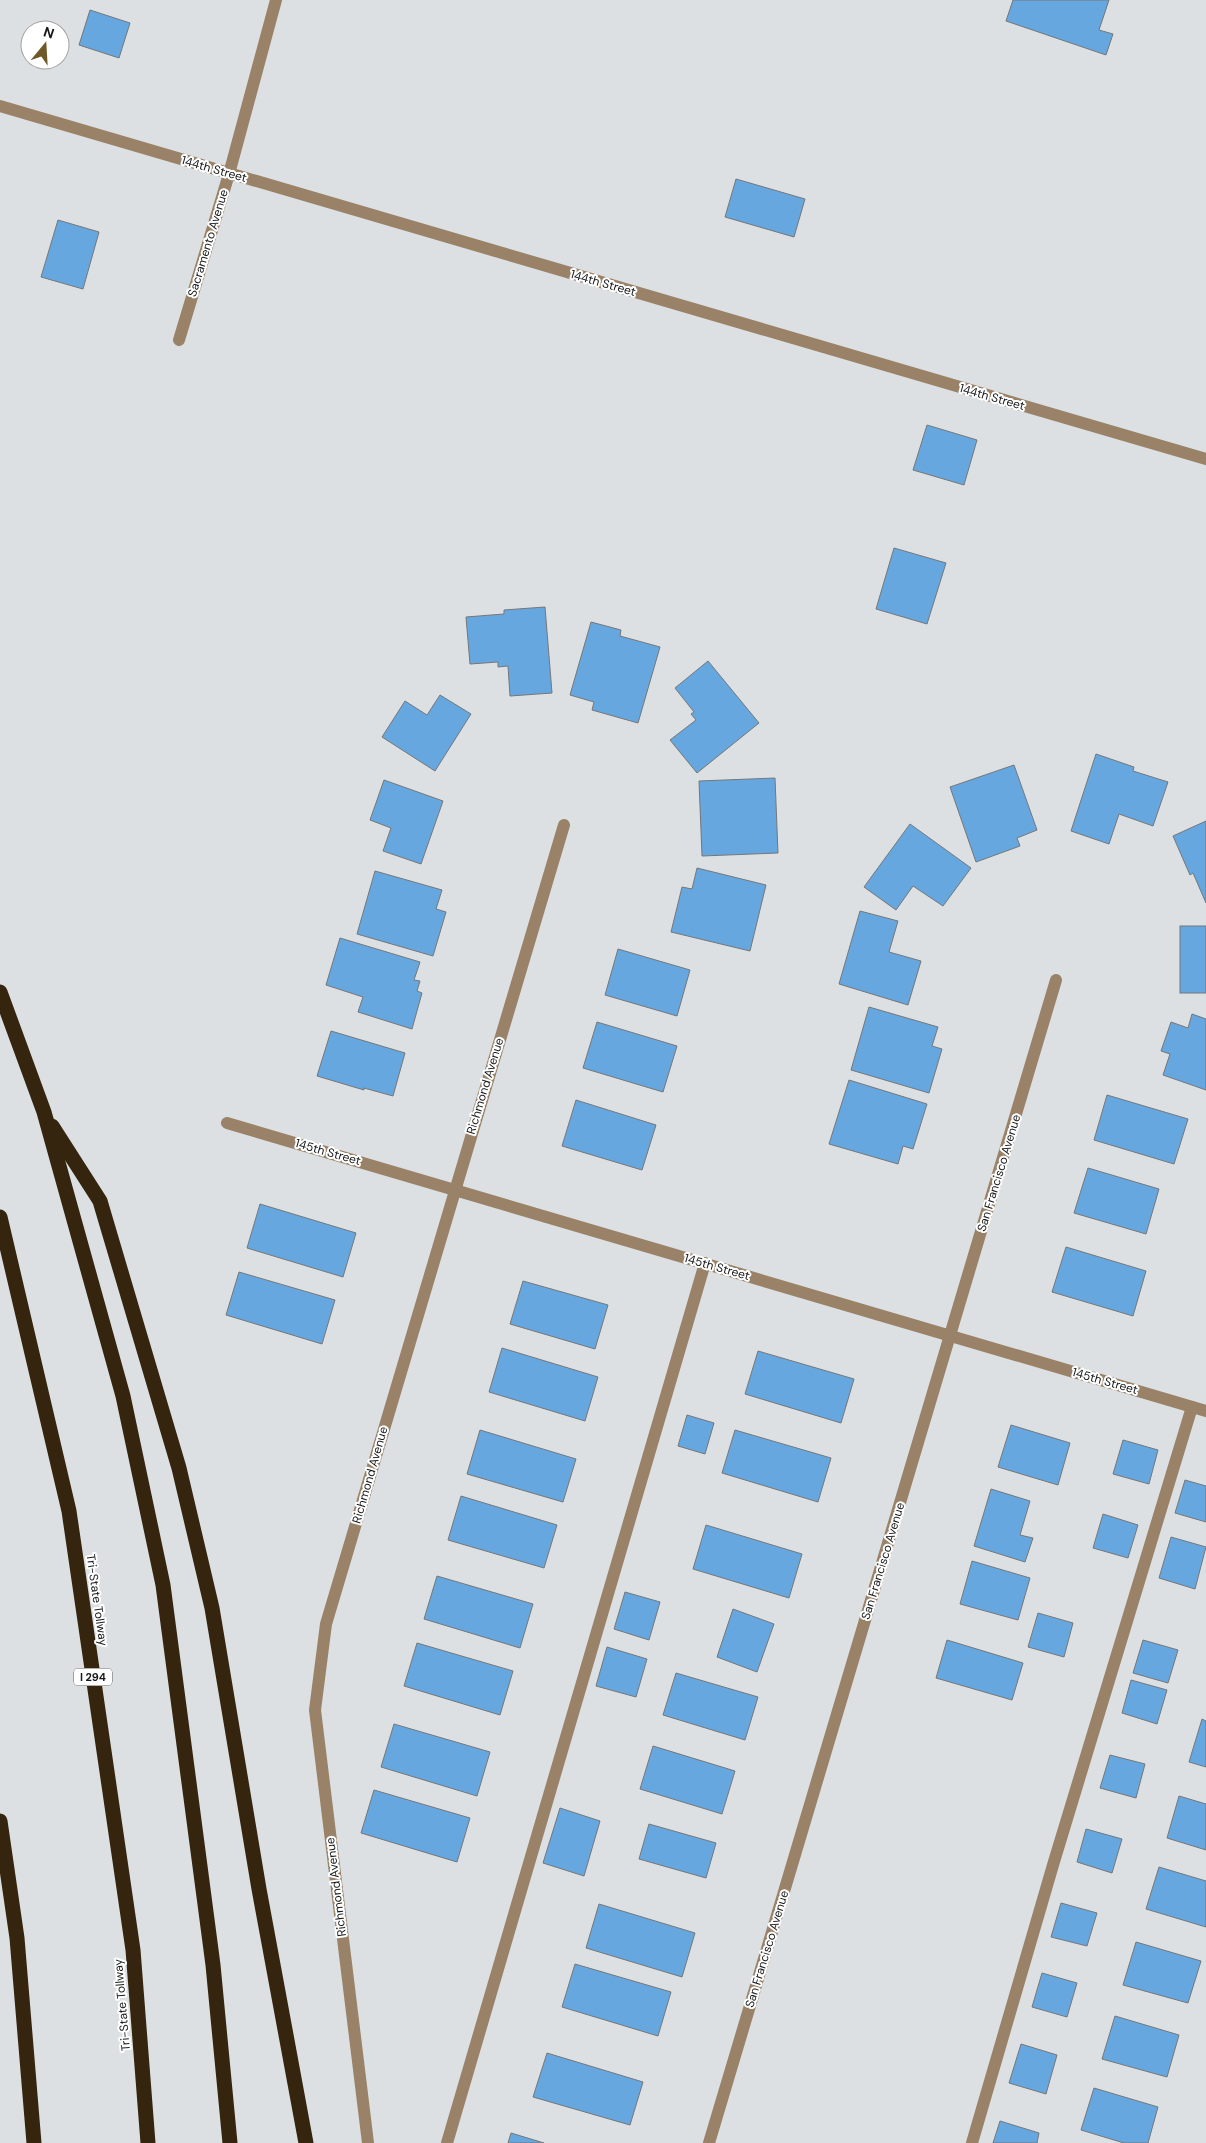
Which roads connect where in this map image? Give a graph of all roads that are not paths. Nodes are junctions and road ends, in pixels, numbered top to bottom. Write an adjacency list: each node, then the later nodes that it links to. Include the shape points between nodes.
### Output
1 (276, 0): 3 (street, Sacramento Avenue)
2 (0, 106): 3 (street, 144th Street)
3 (229, 174): 4 (street, Sacramento Avenue); 5 (street, 144th Street)
4 (178, 340)
5 (1206, 459)
6 (564, 825): 11 (street, Richmond Avenue)
7 (1056, 980): 14 (street, San Francisco Avenue)
8 (0, 992): 9 (highway)
9 (44, 1112): 20 (highway, via 123,1396 163,1585 213,1965); 21 (highway, via 100,1201 179,1468 212,1608)
10 (227, 1123): 11 (street, 145th Street)
11 (454, 1189): 13 (street, 145th Street); 22 (street, Richmond Avenue, via 326,1624 315,1710)
12 (0, 1217): 19 (highway, Tri-State Tollway / I 294, via 69,1512 133,1950)
13 (705, 1263): 14 (street, 145th Street); 23 (street)
14 (950, 1336): 15 (street, 145th Street); 24 (street, San Francisco Avenue)
15 (1192, 1407): 16 (street, 145th Street); 25 (street)
16 (1206, 1411)
17 (0, 1821): 18 (highway, via 17,1938)
18 (34, 2143)
19 (148, 2143)
20 (230, 2143)
21 (306, 2143)
22 (368, 2143)
23 (447, 2143)
24 (709, 2143)
25 (972, 2143)

